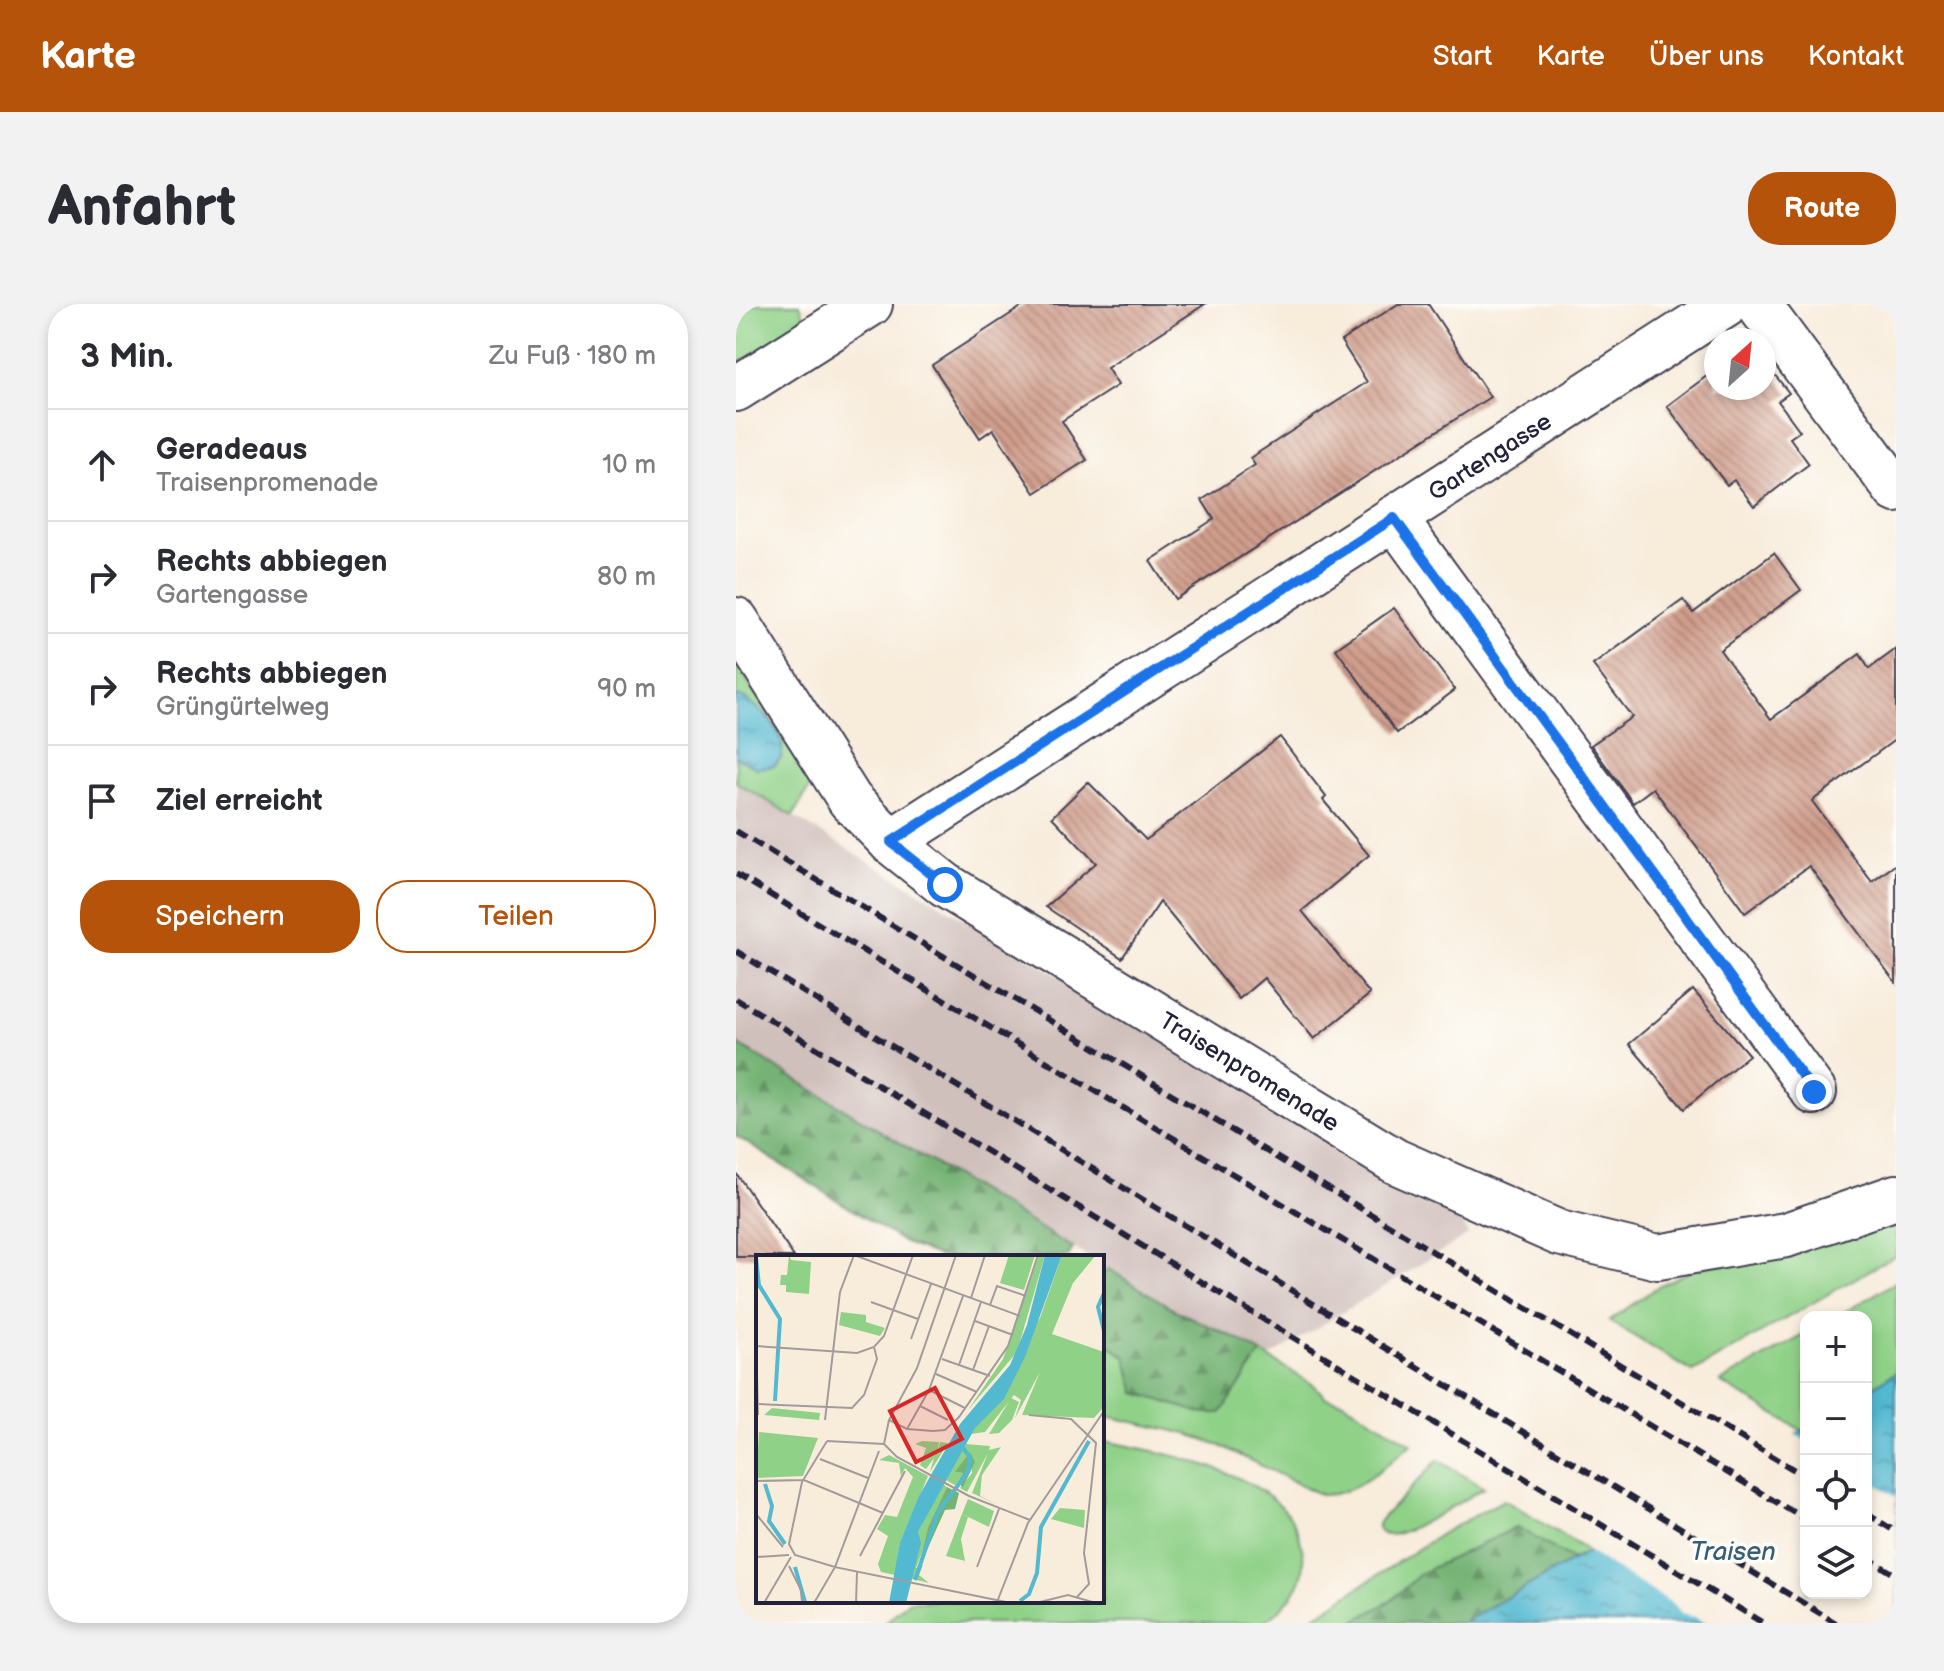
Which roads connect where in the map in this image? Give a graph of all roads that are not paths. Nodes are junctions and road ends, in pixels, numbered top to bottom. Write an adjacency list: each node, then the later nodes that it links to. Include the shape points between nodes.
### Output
1 (870, 304): 4 (street)
2 (1727, 304): 6 (street, Gartengasse)
3 (1758, 304): 5 (street)
4 (736, 389)
5 (1896, 490)
6 (1394, 518): 8 (street, Gartengasse); 9 (street)
7 (736, 620): 8 (street, Traisenpromenade, via 850,800)
8 (891, 842): 10 (street, Traisenpromenade, via 945,885 1395,1161 1559,1233 1658,1257 1786,1235)
9 (1814, 1092)
10 (1896, 1197)

